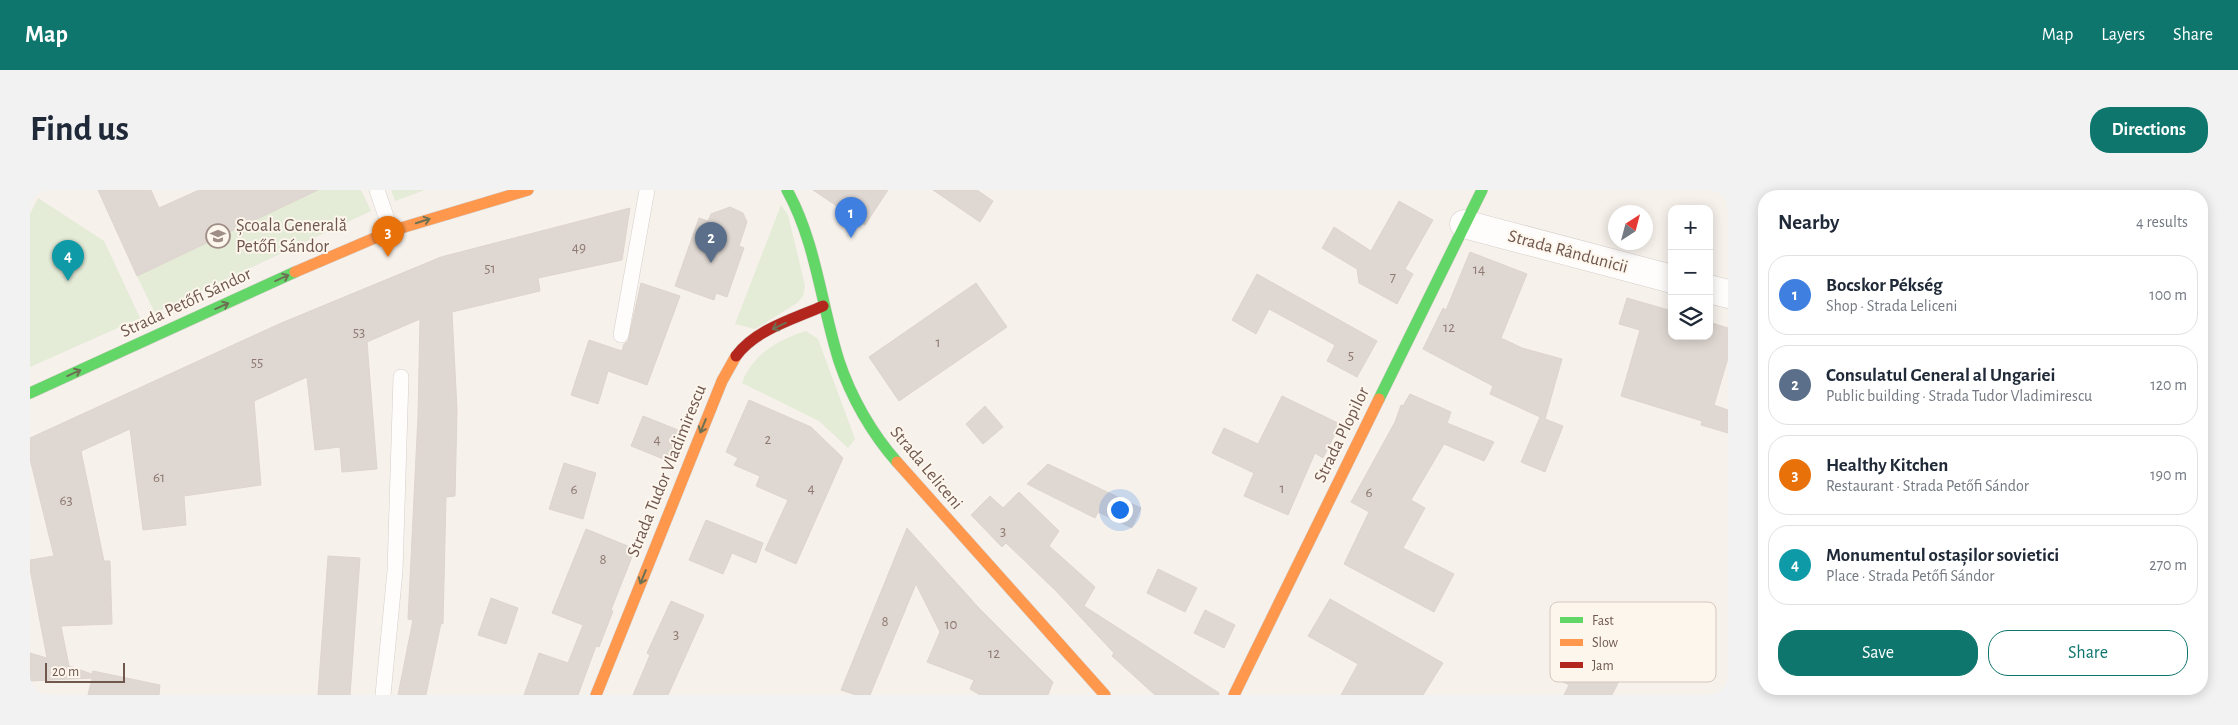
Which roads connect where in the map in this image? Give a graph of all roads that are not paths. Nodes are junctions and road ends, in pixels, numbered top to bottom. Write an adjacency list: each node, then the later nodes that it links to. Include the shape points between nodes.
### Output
1 (377, 190): 8 (lane)
2 (528, 190): 6 (street, Strada Petőfi Sándor)
3 (647, 190): 13 (lane)
4 (787, 190): 12 (street, Strada Leliceni, via 809,244)
5 (1482, 190): 7 (street, Strada Plopilor)
6 (491, 195): 8 (street, Strada Petőfi Sándor, one-way to 6)
7 (1464, 224): 9 (street, Strada Rândunicii); 19 (street, Strada Plopilor)
8 (391, 231): 15 (street, Strada Petőfi Sándor, one-way to 8)
9 (1668, 278)
10 (1713, 290): 11 (street)
11 (1728, 294)
12 (823, 306): 17 (street, Strada Tudor Vladimirescu, one-way to 17, via 750,341 732,363); 18 (street, Strada Leliceni, via 850,388 879,442)
13 (621, 335)
14 (401, 377): 16 (lane, via 395,571)
15 (30, 393)
16 (383, 695)
17 (596, 695)
18 (1105, 695)
19 (1234, 695)

